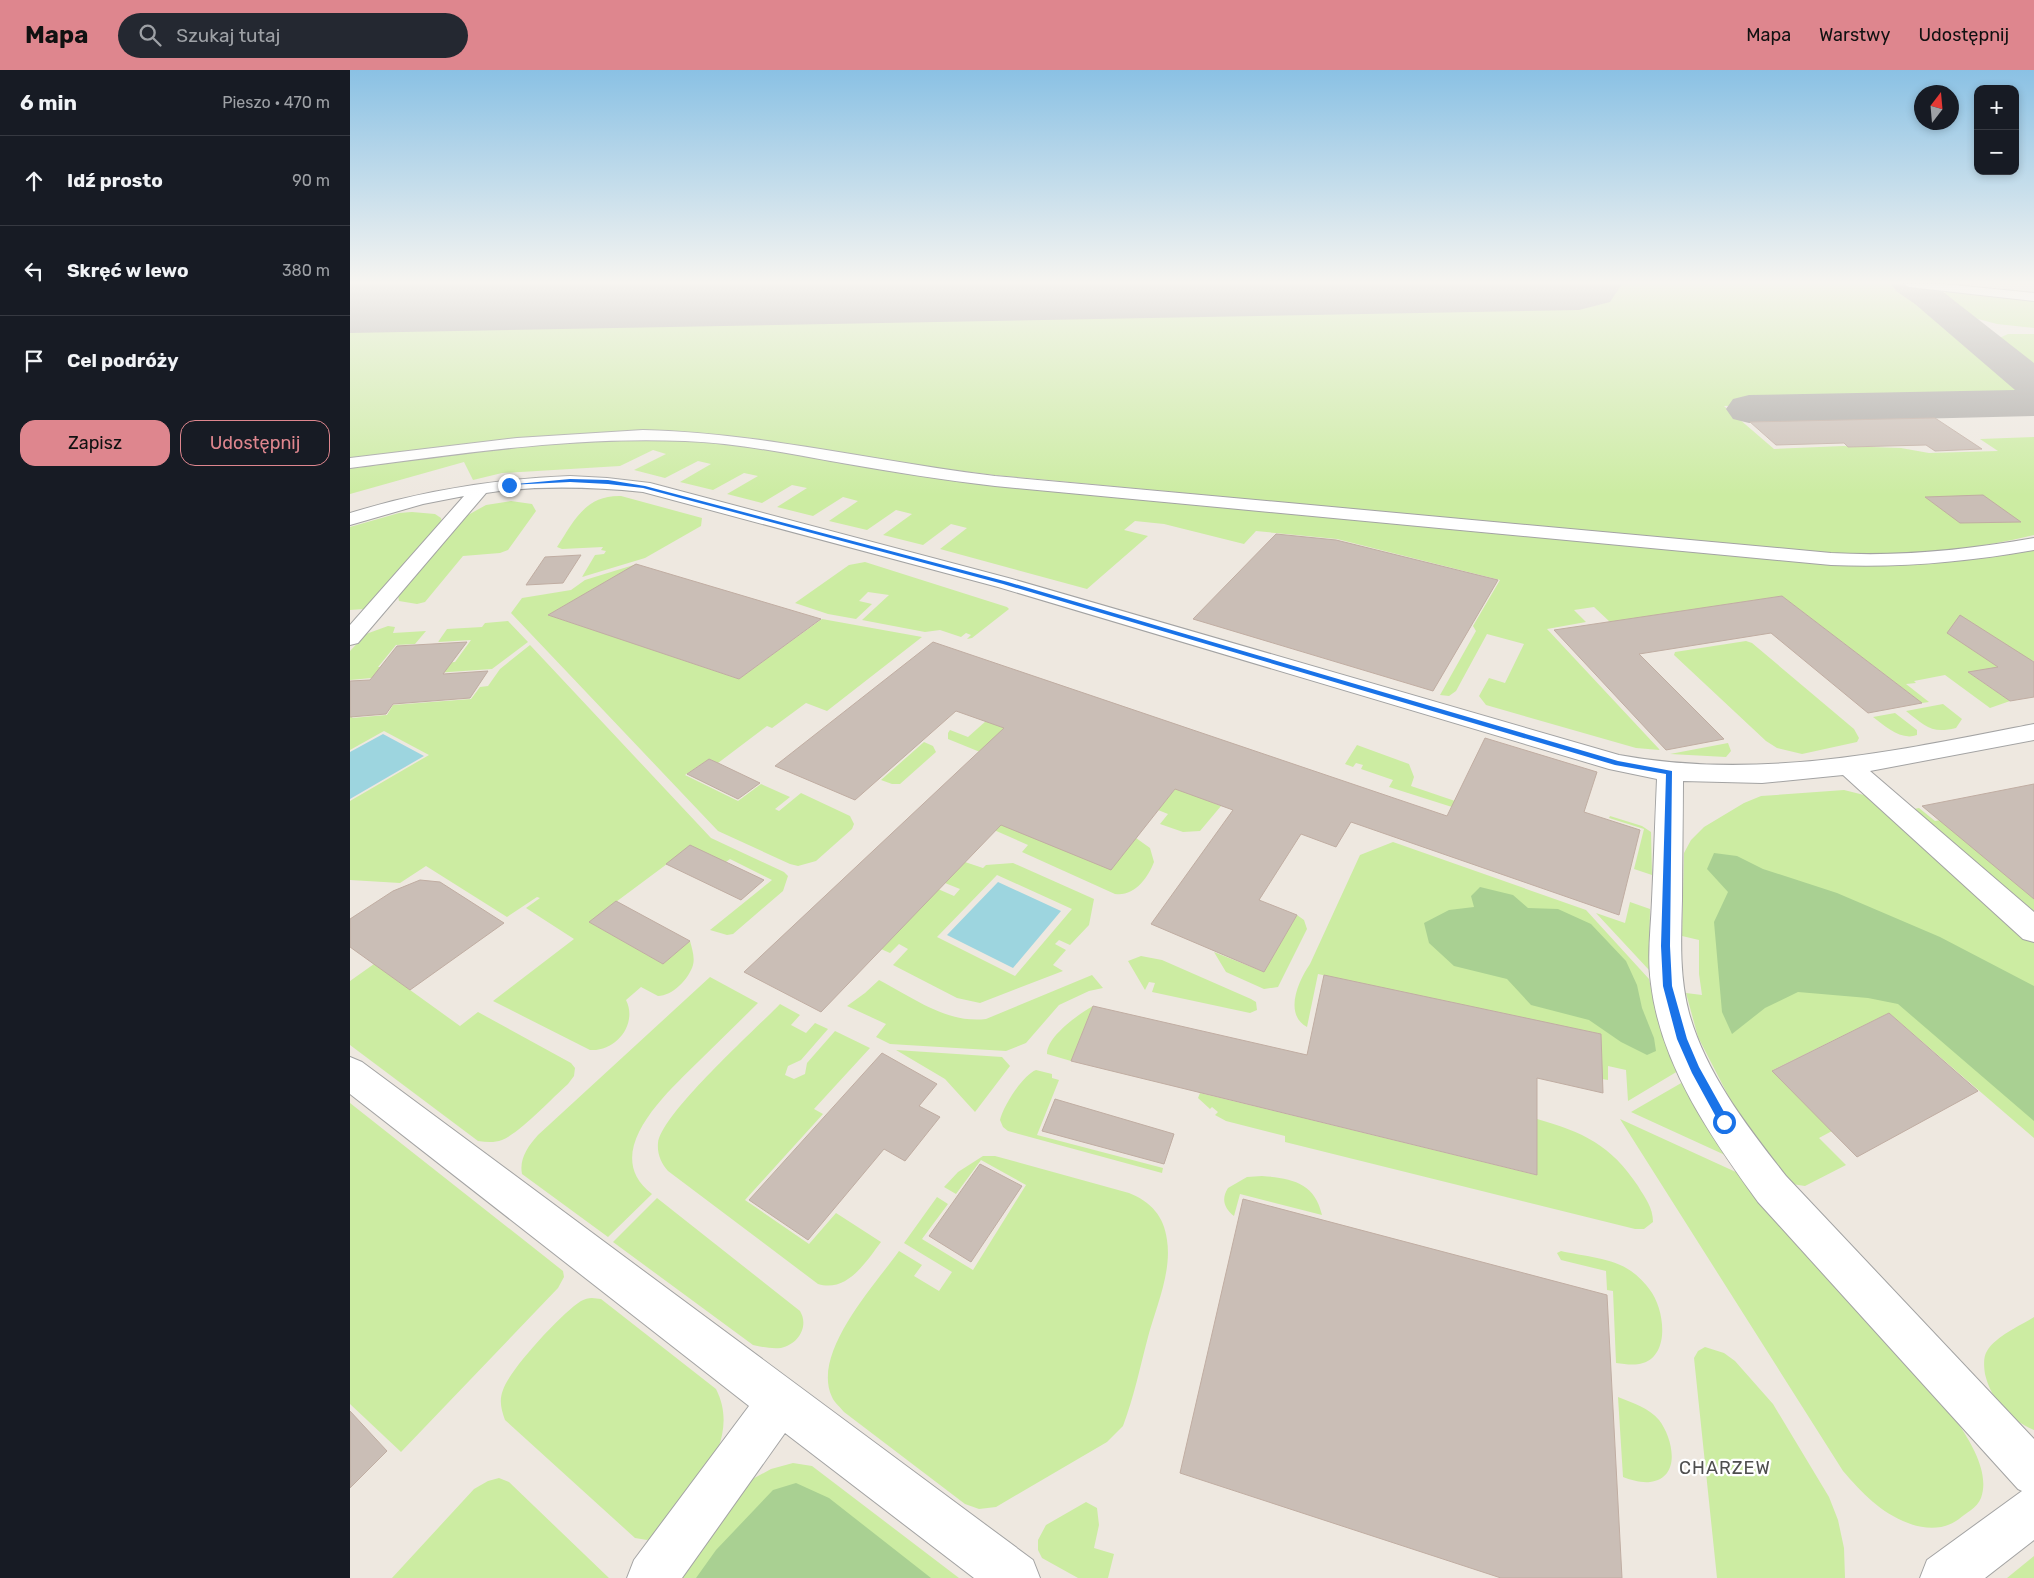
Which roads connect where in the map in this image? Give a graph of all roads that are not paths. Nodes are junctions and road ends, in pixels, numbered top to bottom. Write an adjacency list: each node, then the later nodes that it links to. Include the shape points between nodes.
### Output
1 (350, 464): 4 (lane, via 562,439 684,436 734,440 995,481 1822,558 1901,561)
2 (481, 488): 3 (lane); 5 (lane); 8 (lane, via 570,481 644,487 1005,583 1618,763)
3 (350, 519)
4 (2034, 544)
5 (350, 638)
6 (2034, 732): 7 (lane)
7 (1848, 766): 8 (lane, via 1747,775); 9 (lane)
8 (1670, 772): 12 (lane, via 1666,976 1674,1015 1695,1070 1716,1110 1772,1189)
9 (2034, 930)
10 (350, 1073): 11 (lane)
11 (780, 1402): 14 (lane); 15 (lane)
12 (2034, 1473)
13 (2034, 1510): 16 (lane)
14 (652, 1578)
15 (1015, 1578)
16 (1945, 1578)

